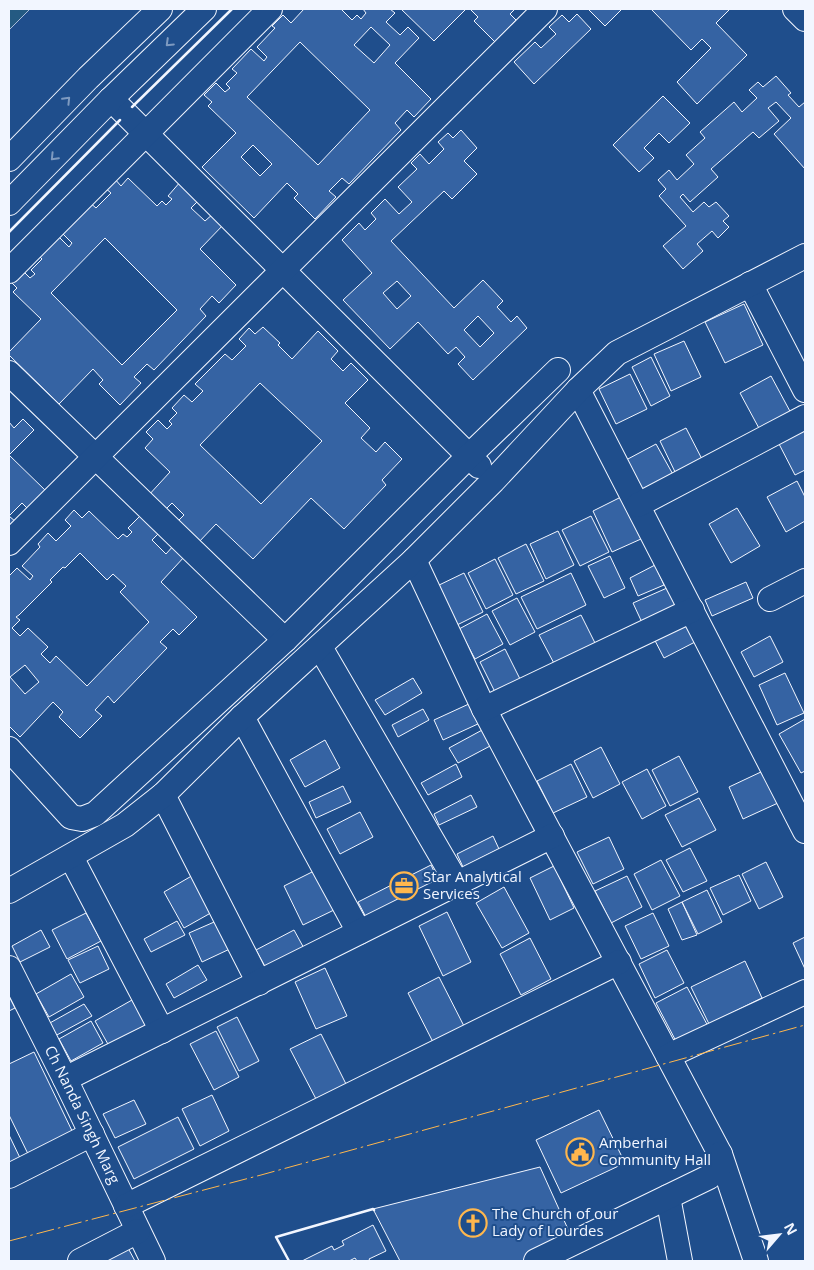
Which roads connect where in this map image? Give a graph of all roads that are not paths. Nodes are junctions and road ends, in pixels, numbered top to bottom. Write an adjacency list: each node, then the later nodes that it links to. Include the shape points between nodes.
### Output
1 (160, 9): 11 (street, one-way to 1)
2 (170, 9): 8 (street)
3 (204, 9): 8 (street)
4 (270, 9): 10 (street)
5 (545, 9): 14 (street)
6 (795, 9): 7 (street)
7 (805, 19)
8 (186, 26): 9 (street, one-way to 9)
9 (111, 99): 10 (street); 12 (street, one-way to 12)
10 (146, 134): 14 (street); 15 (street)
11 (9, 160)
12 (9, 203)
13 (805, 256): 16 (street)
14 (282, 270): 22 (street); 23 (street)
15 (9, 271)
16 (750, 284): 19 (street, via 616,353); 20 (street)
17 (558, 370): 23 (street)
18 (9, 373): 22 (street)
19 (578, 390): 24 (street); 25 (street)
20 (805, 390)
21 (805, 417): 25 (street)
22 (96, 456): 26 (street); 31 (street)
23 (469, 456): 24 (street); 31 (street)
24 (494, 480): 27 (street)
25 (638, 505): 30 (street)
26 (9, 543)
27 (414, 560): 32 (street); 33 (street)
28 (805, 581): 29 (street)
29 (770, 599)
30 (692, 610): 33 (street); 37 (street)
31 (285, 640): 35 (street, via 95,814 82,819 71,817)
32 (320, 647): 34 (street); 40 (street)
33 (484, 709): 38 (street)
34 (242, 717): 36 (street); 42 (street)
35 (9, 748)
36 (163, 795): 39 (street, via 125,825); 45 (street)
37 (805, 831)
38 (552, 836): 40 (street); 43 (street)
39 (71, 856): 41 (street); 47 (street)
40 (458, 883): 42 (street)
41 (9, 891)
42 (359, 932): 45 (street)
43 (619, 962): 48 (street); 54 (street)
44 (9, 968): 49 (street, Ch Nanda Singh Marg)
45 (259, 983): 47 (street)
46 (805, 992): 48 (street)
47 (162, 1031): 49 (street)
48 (668, 1056): 51 (street)
49 (65, 1079): 50 (street, Ch Nanda Singh Marg)
50 (92, 1134): 52 (street); 54 (street, Ch Nanda Singh Marg)
51 (720, 1154): 53 (street, via 721,1164 716,1171); 60 (street)
52 (9, 1176)
53 (668, 1197): 58 (street); 59 (street)
54 (126, 1206): 55 (street, Ch Nanda Singh Marg)
55 (138, 1231): 56 (street); 57 (street, Ch Nanda Singh Marg)
56 (80, 1261)
57 (152, 1261)
58 (536, 1261)
59 (680, 1261)
60 (756, 1261)

